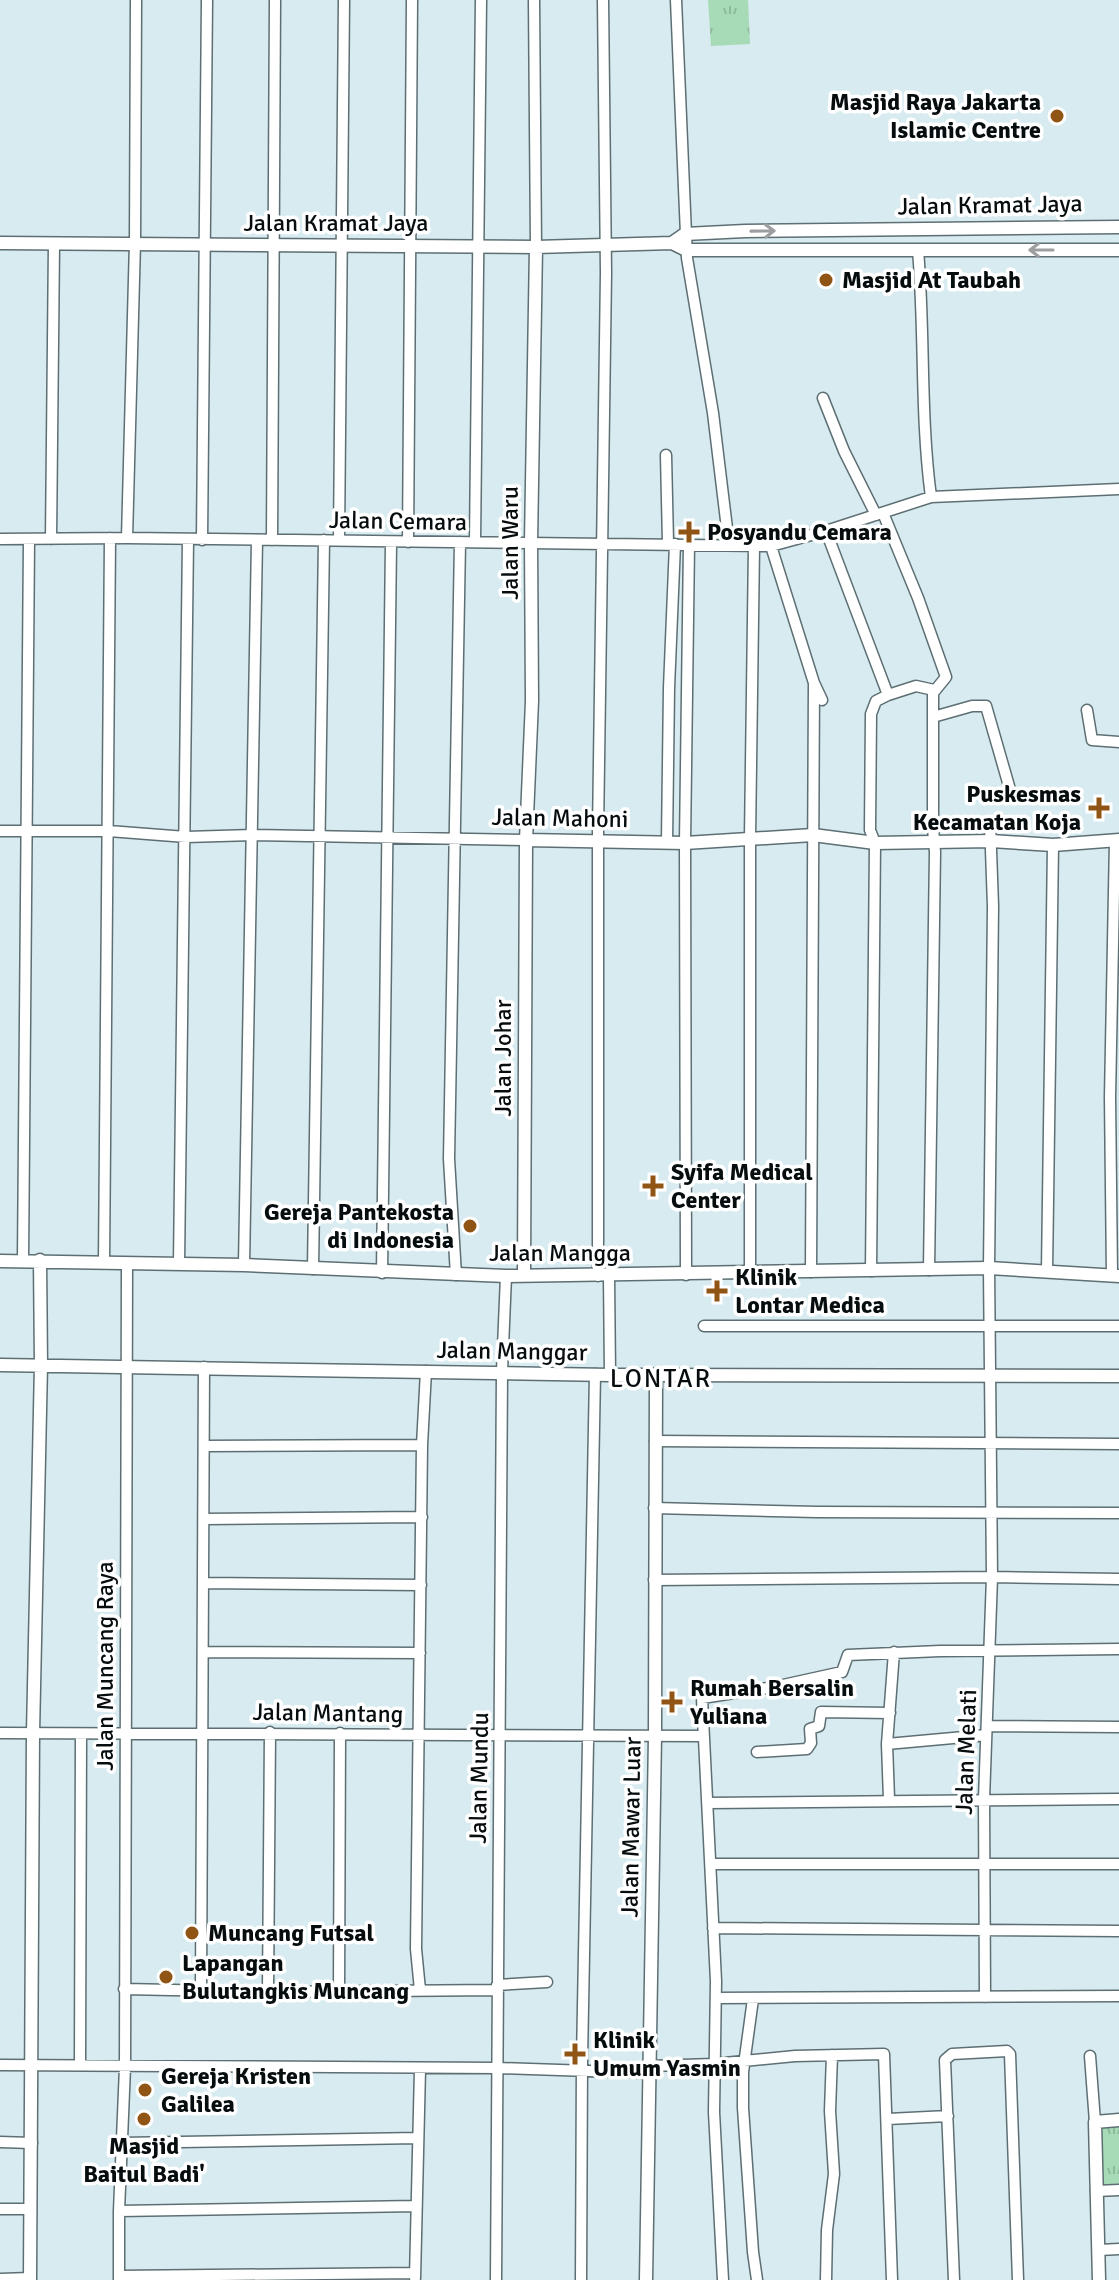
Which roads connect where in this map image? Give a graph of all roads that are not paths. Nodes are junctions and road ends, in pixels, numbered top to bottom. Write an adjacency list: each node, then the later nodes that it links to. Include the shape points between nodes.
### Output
1 (136, 0): 12 (street)
2 (207, 0): 16 (street)
3 (275, 0): 17 (street)
4 (344, 0): 18 (street)
5 (412, 0): 19 (street)
6 (481, 0): 20 (street)
7 (534, 0): 22 (street)
8 (603, 0): 21 (street)
9 (676, 0): 11 (street)
10 (1119, 227): 11 (street, Jalan Kramat Jaya, one-way to 10)
11 (685, 234): 15 (street); 23 (street)
12 (135, 242): 14 (street, Jalan Kramat Jaya); 16 (street, Jalan Kramat Jaya); 36 (street)
13 (0, 243): 14 (street, Jalan Kramat Jaya)
14 (54, 243): 38 (street)
15 (672, 243): 21 (street, Jalan Kramat Jaya); 23 (street, Jalan Kramat Jaya)
16 (206, 244): 17 (street, Jalan Kramat Jaya); 34 (street)
17 (274, 244): 18 (street, Jalan Kramat Jaya); 32 (street)
18 (342, 244): 19 (street, Jalan Kramat Jaya); 33 (street)
19 (410, 245): 20 (street, Jalan Kramat Jaya); 43 (street)
20 (479, 246): 22 (street, Jalan Kramat Jaya); 45 (street)
21 (606, 246): 22 (street, Jalan Kramat Jaya); 48 (street)
22 (536, 247): 46 (street, Jalan Waru)
23 (686, 250): 24 (street, Jalan Kramat Jaya); 51 (street)
24 (918, 250): 25 (street, Jalan Kramat Jaya, one-way to 24); 29 (street)
25 (1119, 250)
26 (823, 398): 30 (street, via 844,451)
27 (666, 455): 49 (street)
28 (1119, 489): 29 (street, Jalan Cemara)
29 (931, 497): 30 (street, Jalan Cemara)
30 (880, 514): 31 (street, Jalan Cemara); 56 (street, via 945,673 945,681)
31 (826, 531): 53 (street, Jalan Cemara); 55 (street)
32 (271, 534): 41 (street, Jalan Cemara); 42 (street, Jalan Cemara)
33 (338, 536): 42 (street, Jalan Cemara); 47 (street, Jalan Cemara)
34 (202, 537): 40 (street, Jalan Cemara); 41 (street, Jalan Cemara)
35 (110, 538): 36 (street, Jalan Cemara); 38 (street, Jalan Cemara); 65 (street)
36 (127, 538): 40 (street, Jalan Cemara)
37 (0, 539): 39 (street, Jalan Cemara)
38 (51, 539): 39 (street, Jalan Cemara)
39 (29, 540): 64 (street)
40 (188, 540): 69 (street)
41 (257, 540): 66 (street)
42 (324, 540): 68 (street)
43 (408, 542): 44 (street, Jalan Cemara); 47 (street, Jalan Cemara)
44 (460, 542): 45 (street, Jalan Cemara); 71 (street)
45 (475, 542): 46 (street, Jalan Cemara)
46 (531, 542): 48 (street, Jalan Cemara); 73 (street, Jalan Waru)
47 (391, 543): 70 (street)
48 (602, 543): 49 (street, Jalan Cemara); 75 (street)
49 (672, 543): 50 (street, Jalan Cemara); 77 (street)
50 (689, 544): 51 (street, Jalan Cemara); 79 (street)
51 (729, 545): 52 (street, Jalan Cemara)
52 (754, 546): 53 (street, Jalan Cemara); 72 (street)
53 (771, 546): 54 (street)
54 (814, 683): 57 (street); 67 (street)
55 (887, 690): 56 (street); 80 (street, via 871,714 870,830)
56 (934, 690): 59 (street)
57 (822, 700)
58 (1087, 710): 60 (street, via 1092,740)
59 (933, 717): 61 (street, via 986,706); 78 (street)
60 (1119, 742)
61 (1011, 793)
62 (990, 822): 76 (street, Jalan Melati)
63 (0, 831): 64 (street, Jalan Mahoni)
64 (26, 831): 65 (street, Jalan Mahoni); 85 (street)
65 (109, 831): 69 (street, Jalan Mahoni); 86 (street)
66 (253, 835): 68 (street, Jalan Mahoni); 69 (street, Jalan Mahoni); 89 (street)
67 (813, 835): 72 (street, Jalan Mahoni); 80 (street, Jalan Mahoni); 95 (street)
68 (319, 836): 70 (street, Jalan Mahoni); 91 (street)
69 (186, 837): 87 (street)
70 (388, 837): 71 (street, Jalan Mahoni); 96 (street)
71 (456, 838): 73 (street, Jalan Mahoni); 98 (street, via 449,1159)
72 (750, 838): 79 (street, Jalan Mahoni); 97 (street)
73 (526, 840): 75 (street, Jalan Mahoni); 99 (street, Jalan Johar)
74 (1117, 840): 81 (street, Jalan Mahoni); 82 (street)
75 (598, 841): 77 (street, Jalan Mahoni); 102 (street)
76 (991, 841): 78 (street, Jalan Mahoni); 81 (street, Jalan Mahoni); 90 (street, Jalan Melati)
77 (667, 842): 79 (street, Jalan Mahoni)
78 (934, 842): 80 (street, Jalan Mahoni); 92 (street)
79 (685, 843): 100 (street)
80 (875, 843): 93 (street)
81 (1053, 845): 94 (street)
82 (1117, 917): 103 (street, via 1110,1097)
83 (40, 1260): 85 (street, Jalan Mangga); 86 (street, Jalan Mangga); 108 (street)
84 (0, 1261): 85 (street, Jalan Mangga)
85 (23, 1261)
86 (104, 1263): 88 (street, Jalan Mangga)
87 (179, 1264): 88 (street, Jalan Mangga); 89 (street, Jalan Mangga)
88 (127, 1265): 109 (street, Jalan Muncang Raya)
89 (244, 1265): 91 (street, Jalan Mangga)
90 (989, 1268): 92 (street, Jalan Mangga); 94 (street, Jalan Mangga); 105 (street, Jalan Melati)
91 (313, 1269): 96 (street, Jalan Mangga)
92 (929, 1270): 93 (street, Jalan Mangga)
93 (871, 1271): 95 (street, Jalan Mangga)
94 (1047, 1271): 103 (street, Jalan Mangga)
95 (811, 1272): 97 (street, Jalan Mangga)
96 (382, 1273): 98 (street, Jalan Mangga)
97 (750, 1273): 100 (street, Jalan Mangga)
98 (456, 1275): 101 (street, Jalan Mangga)
99 (524, 1275): 101 (street, Jalan Mangga); 102 (street, Jalan Mangga)
100 (686, 1275): 102 (street, Jalan Mangga)
101 (506, 1276): 112 (street, Jalan Mundu)
102 (604, 1276): 116 (street)
103 (1116, 1276)
104 (704, 1326): 105 (street)
105 (989, 1326): 106 (street); 115 (street, Jalan Melati)
106 (1119, 1326)
107 (0, 1365): 108 (street, Jalan Manggar)
108 (41, 1365): 109 (street, Jalan Manggar); 144 (street)
109 (128, 1366): 110 (street, Jalan Manggar); 148 (street, Jalan Muncang Raya)
110 (204, 1367): 111 (street, Jalan Manggar); 122 (street)
111 (426, 1371): 112 (street, Jalan Manggar); 121 (street)
112 (502, 1371): 113 (street, Jalan Manggar); 149 (street, Jalan Mundu)
113 (595, 1374): 116 (street, Jalan Manggar); 150 (street)
114 (656, 1374): 115 (street, Jalan Manggar); 116 (street, Jalan Manggar); 118 (street, Jalan Mawar Luar)
115 (990, 1374): 117 (street, Jalan Manggar); 119 (street, Jalan Melati)
116 (610, 1375)
117 (1119, 1376)
118 (655, 1441): 119 (street); 123 (street, Jalan Mawar Luar)
119 (989, 1443): 120 (street); 124 (street, Jalan Melati)
120 (1119, 1444)
121 (422, 1445): 122 (street); 126 (street)
122 (204, 1446): 127 (street)
123 (654, 1508): 124 (street); 130 (street, Jalan Mawar Luar)
124 (991, 1513): 125 (street); 128 (street, Jalan Melati)
125 (1119, 1513)
126 (422, 1517): 127 (street); 132 (street)
127 (204, 1519): 131 (street)
128 (992, 1577): 129 (street); 130 (street); 134 (street, Jalan Melati)
129 (1119, 1579)
130 (654, 1580): 151 (street, Jalan Mawar Luar)
131 (204, 1583): 132 (street); 135 (street)
132 (421, 1585): 137 (street)
133 (1119, 1649): 134 (street)
134 (990, 1651): 136 (street); 140 (street, Jalan Melati)
135 (203, 1652): 137 (street); 141 (street)
136 (894, 1652): 138 (street); 152 (street, via 848,1655 843,1672 816,1679 702,1698)
137 (420, 1653): 147 (street)
138 (890, 1713): 153 (street); 154 (street, via 821,1712 819,1726 810,1729 807,1749)
139 (1119, 1727): 140 (street)
140 (987, 1730): 153 (street); 156 (street, Jalan Melati)
141 (202, 1732): 142 (street, Jalan Mantang); 148 (street, Jalan Mantang); 168 (street)
142 (270, 1732): 145 (street, Jalan Mantang); 170 (street)
143 (0, 1733): 144 (street, Jalan Mantang)
144 (33, 1733): 146 (street, Jalan Mantang); 182 (street)
145 (340, 1733): 147 (street, Jalan Mantang); 171 (street)
146 (81, 1734): 148 (street, Jalan Mantang); 181 (street)
147 (420, 1734): 149 (street, Jalan Mantang); 169 (street)
148 (125, 1735): 167 (street, Jalan Muncang Raya)
149 (500, 1735): 150 (street, Jalan Mantang); 166 (street, Jalan Mundu)
150 (588, 1735): 151 (street, Jalan Mantang); 187 (street)
151 (655, 1736): 152 (street, Jalan Mantang); 186 (street, Jalan Mawar Luar)
152 (703, 1736): 158 (street)
153 (887, 1744): 155 (street)
154 (757, 1752)
155 (889, 1799): 156 (street); 158 (street)
156 (984, 1799): 157 (street); 160 (street, Jalan Melati)
157 (1119, 1799)
158 (708, 1803): 159 (street)
159 (711, 1864): 160 (street); 162 (street)
160 (984, 1864): 161 (street); 163 (street, Jalan Melati)
161 (1119, 1864)
162 (713, 1928): 163 (street); 174 (street)
163 (984, 1929): 164 (street); 173 (street, Jalan Melati)
164 (1119, 1931)
165 (547, 1982): 166 (street)
166 (497, 1987): 169 (street); 184 (street, Jalan Mundu)
167 (124, 1989): 168 (street); 183 (street, Jalan Muncang Raya)
168 (201, 1990): 170 (street)
169 (420, 1990): 171 (street)
170 (268, 1992): 171 (street)
171 (339, 1992)
172 (1119, 1996): 173 (street)
173 (985, 1997): 175 (street)
174 (716, 1998): 175 (street); 179 (street)
175 (753, 1999): 178 (street)
176 (832, 2055): 178 (street); 189 (street, via 884,2054); 213 (street, via 834,2174)
177 (1090, 2056): 191 (street)
178 (745, 2061): 179 (street); 212 (street, via 744,2122)
179 (716, 2064): 186 (street); 211 (street)
180 (0, 2065): 182 (street)
181 (80, 2065): 182 (street); 183 (street)
182 (33, 2066): 194 (street)
183 (125, 2067): 185 (street); 195 (street, Jalan Muncang Raya)
184 (498, 2068): 185 (street); 187 (street); 208 (street, Jalan Mundu)
185 (420, 2069): 192 (street)
186 (648, 2070): 187 (street); 210 (street, Jalan Mawar Luar)
187 (582, 2072): 209 (street)
188 (948, 2116): 189 (street); 215 (street); 216 (street, via 945,2060 952,2054 1007,2051)
189 (888, 2119): 214 (street)
190 (1119, 2120): 191 (street)
191 (1095, 2122): 197 (street)
192 (418, 2138): 195 (street); 198 (street)
193 (0, 2142): 194 (street)
194 (32, 2143): 200 (street)
195 (121, 2143): 201 (street, Jalan Muncang Raya)
196 (1119, 2190): 197 (street)
197 (1096, 2191): 203 (street)
198 (416, 2206): 201 (street); 204 (street)
199 (0, 2209): 200 (street)
200 (31, 2209): 207 (street)
201 (119, 2211): 205 (street, Jalan Muncang Raya)
202 (1119, 2249): 203 (street)
203 (1099, 2250): 217 (street)
204 (415, 2277): 205 (street)
205 (119, 2278)
206 (0, 2279): 207 (street)
207 (30, 2279)
208 (496, 2280)
209 (581, 2280)
210 (646, 2280)
211 (723, 2280)
212 (757, 2280)
213 (826, 2280)
214 (892, 2280)
215 (954, 2280)
216 (1018, 2280)
217 (1099, 2280)

